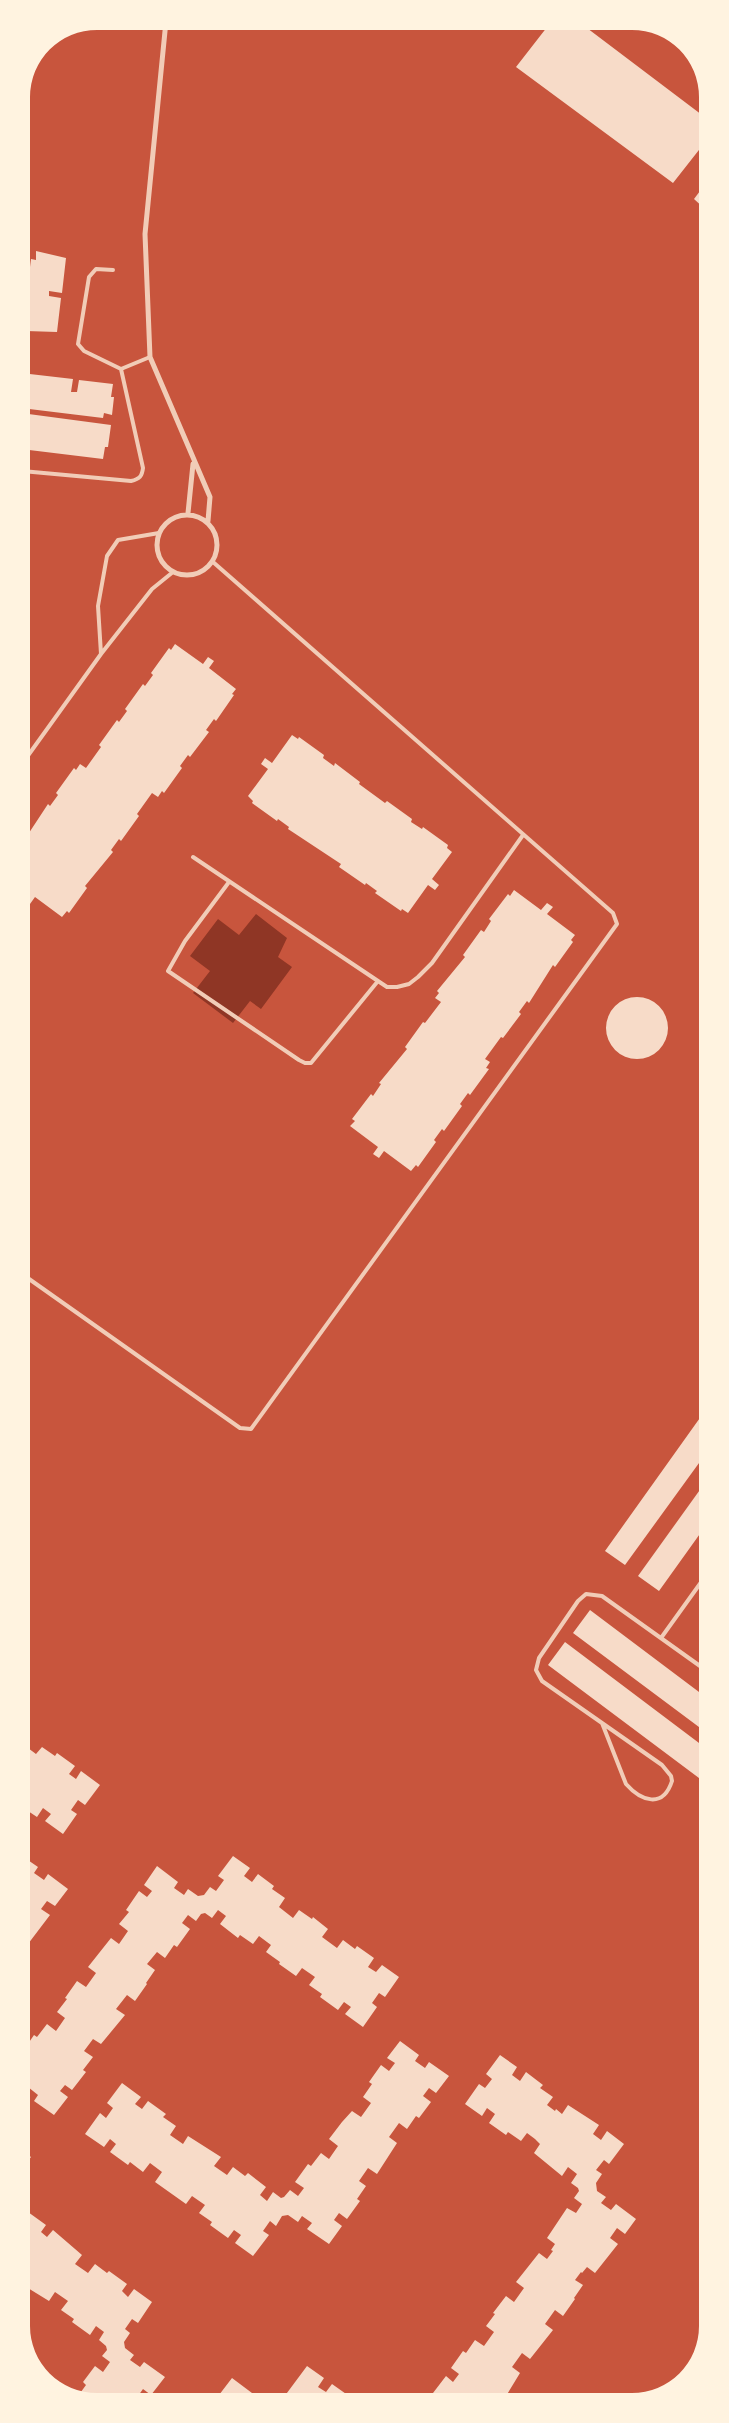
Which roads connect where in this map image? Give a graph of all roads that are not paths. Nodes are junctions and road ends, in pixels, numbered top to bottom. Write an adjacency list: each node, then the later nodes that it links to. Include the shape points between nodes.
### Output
1 (165, 30): 3 (street, via 145,234)
2 (113, 270): 4 (lane, via 96,269 89,277 78,344 84,351)
3 (150, 357): 4 (lane); 5 (street)
4 (121, 369): 6 (lane, via 143,468 138,480)
5 (193, 463): 7 (street); 8 (street, via 210,497)
6 (30, 472)
7 (188, 513): 8 (street); 9 (street, via 170,518)
8 (208, 521): 10 (street, via 216,533 218,548)
9 (158, 533): 11 (street, via 156,548 162,562); 12 (lane, via 118,540 107,556 98,606)
10 (213, 562): 11 (street, via 195,574 187,576); 14 (lane)
11 (173, 572): 12 (lane, via 152,588)
12 (101, 654): 13 (lane)
13 (30, 753)
14 (523, 835): 17 (lane, via 432,963 409,984 387,987); 18 (lane, via 613,913 615,929 252,1429 240,1428)
15 (193, 857): 16 (lane)
16 (229, 882): 17 (lane); 17 (lane, via 185,941 168,971 246,1026 305,1064 311,1063)
17 (378, 981)
18 (30, 1280)
19 (699, 1585): 20 (lane)
20 (661, 1638): 21 (lane); 22 (lane, via 602,1596 586,1594 578,1601 539,1658 536,1670 542,1681)
21 (699, 1664)
22 (602, 1723): 22 (lane, via 626,1784 632,1791 646,1800 654,1800 666,1792 672,1781 668,1770)

